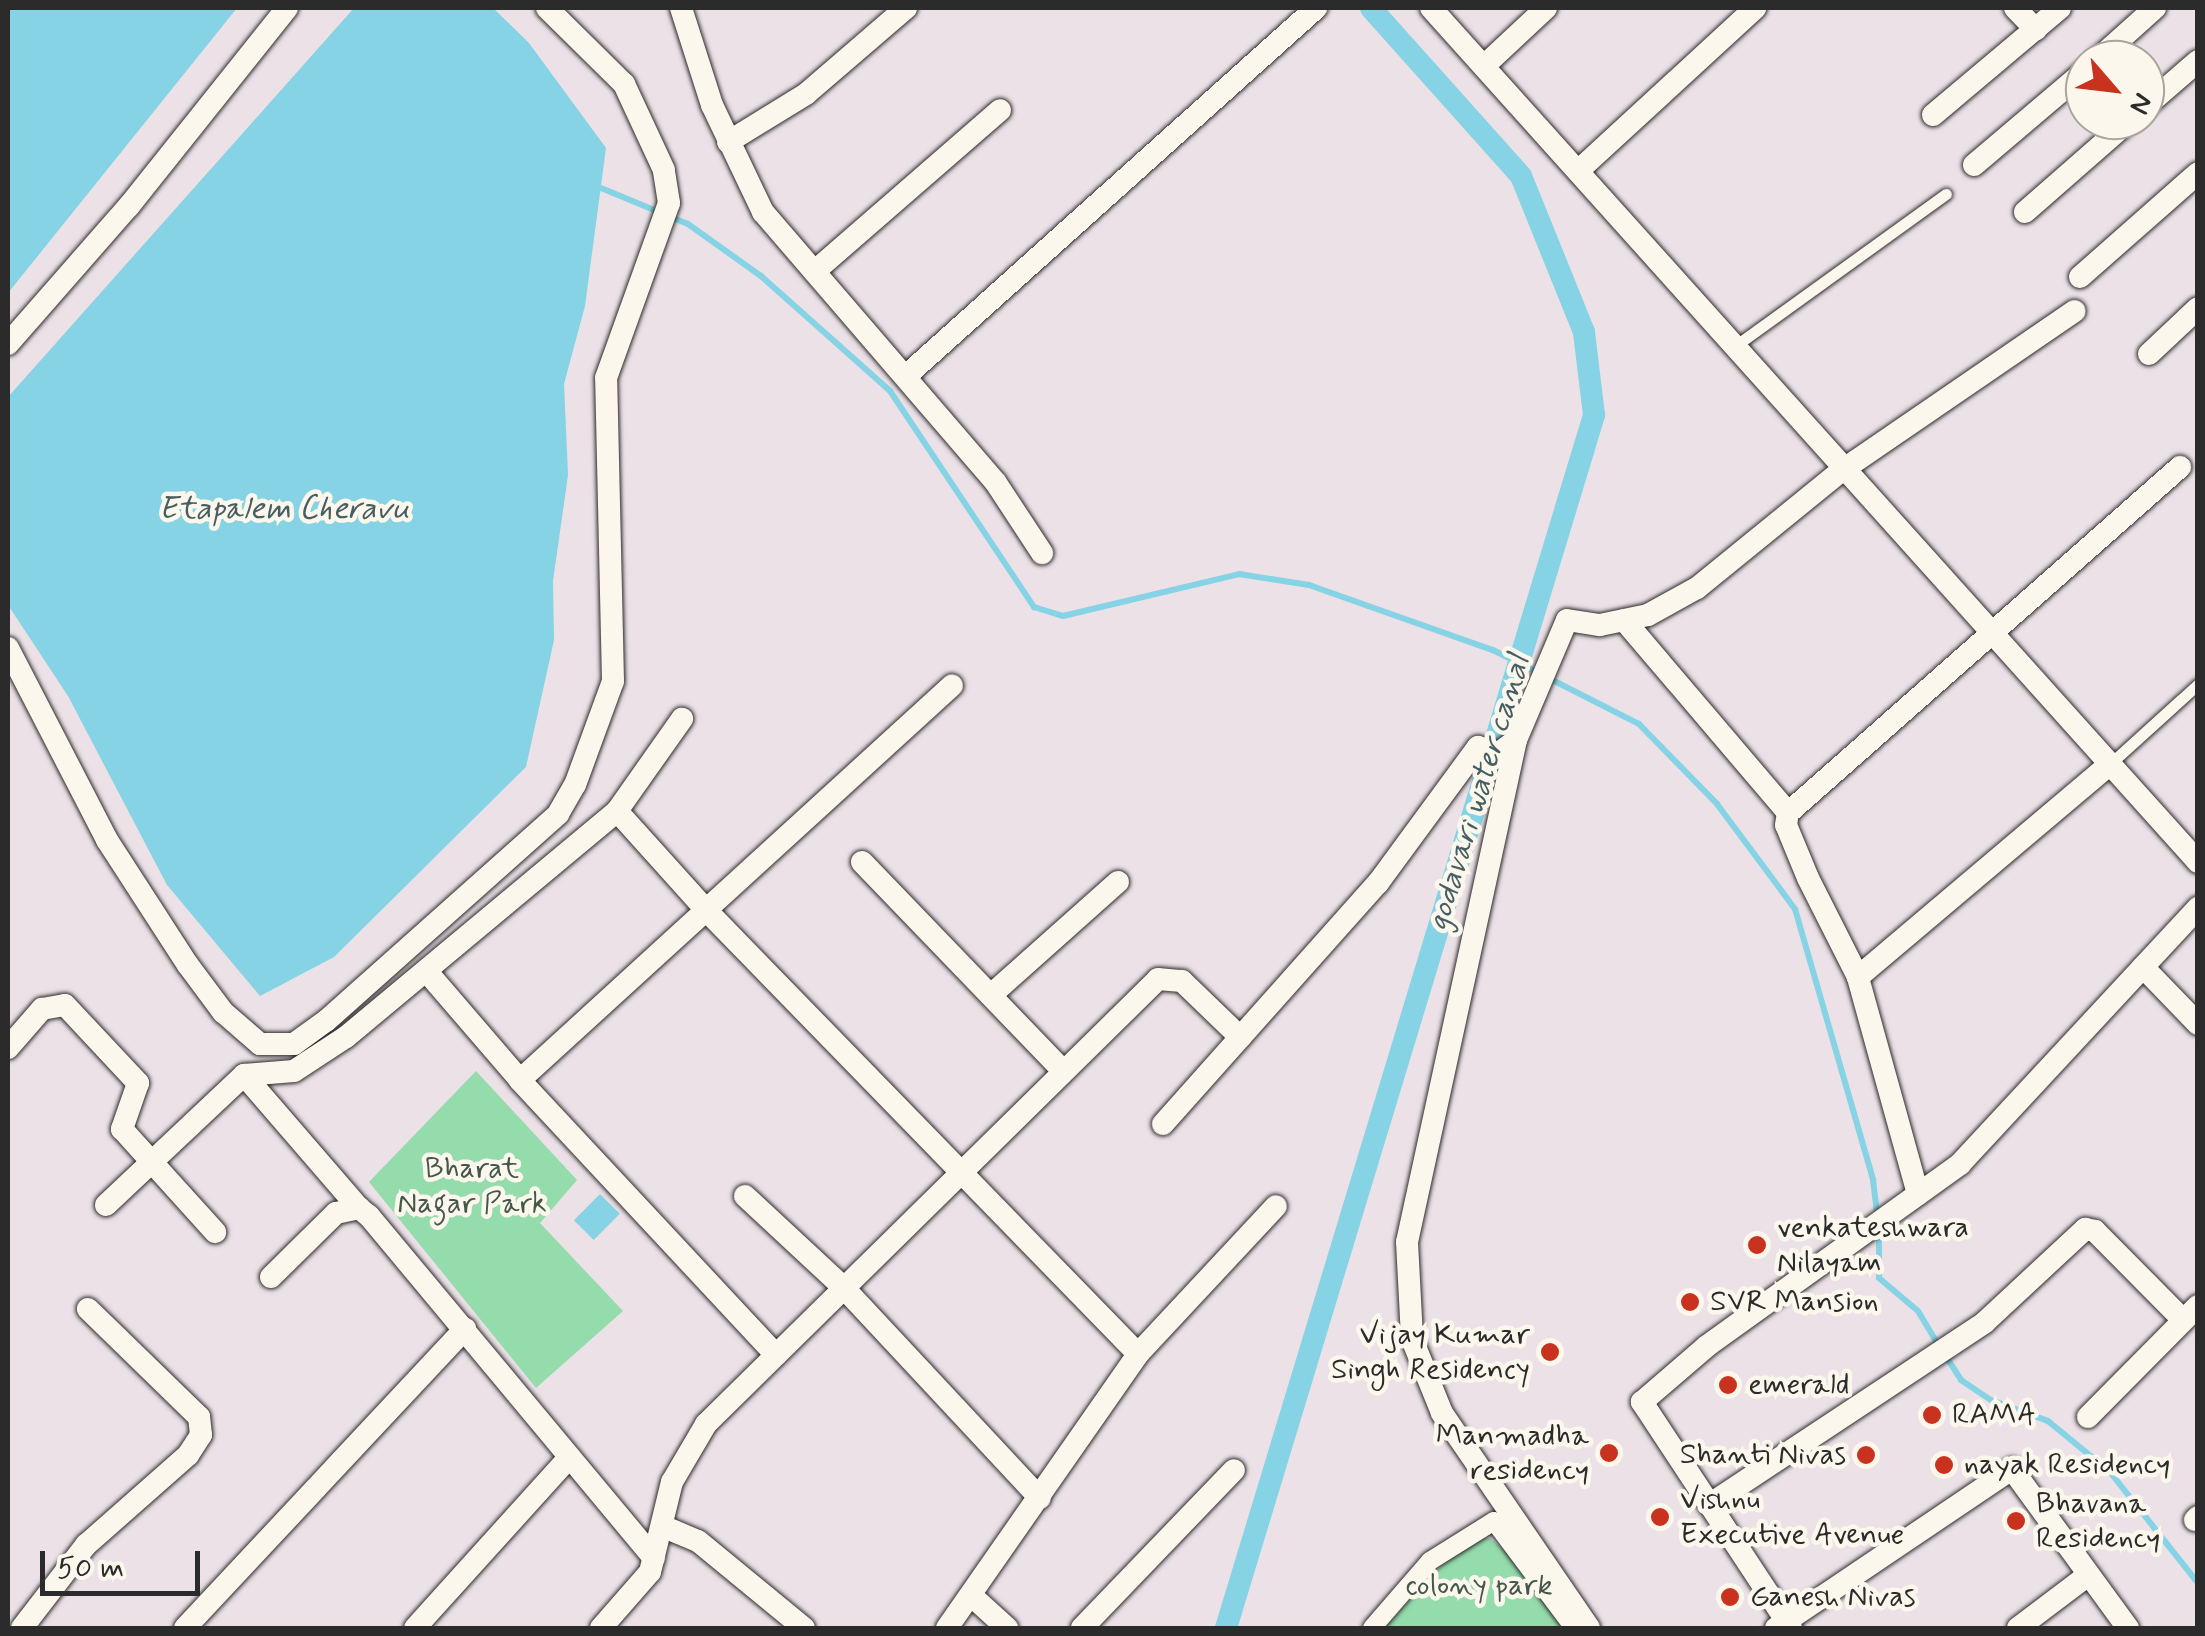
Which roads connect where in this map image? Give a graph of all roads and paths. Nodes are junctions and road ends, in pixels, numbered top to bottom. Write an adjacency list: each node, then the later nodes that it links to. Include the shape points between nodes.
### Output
1 (287, 8): 32 (street)
2 (547, 8): 40 (street, via 624,84 658,153 669,203 606,378 612,681 558,814 326,1021 294,1044 260,1044 223,1012 128,871)
3 (681, 8): 21 (street)
4 (906, 8): 21 (street, via 806,94)
5 (1316, 8): 34 (street)
6 (1431, 8): 15 (street)
7 (1546, 8): 15 (street)
8 (1755, 8): 23 (street)
9 (2015, 8): 12 (street)
10 (2060, 8): 12 (street)
11 (2155, 8): 13 (street)
12 (2036, 30): 19 (street)
13 (2119, 40)
14 (2198, 62): 17 (street)
15 (1484, 66): 23 (street)
16 (2065, 88): 22 (street)
17 (2165, 90)
18 (1000, 110): 27 (street)
19 (1933, 115)
20 (2107, 140): 26 (street)
21 (728, 142): 27 (street, via 763,212)
22 (1974, 166)
23 (1578, 171): 31 (street)
24 (2198, 172): 28 (street)
25 (1946, 194): 31 (lane)
26 (2025, 212)
27 (815, 270): 34 (street)
28 (2080, 276)
29 (2198, 308): 33 (street)
30 (2075, 311): 36 (street)
31 (1721, 333): 36 (street)
32 (8, 344)
33 (2149, 354)
34 (907, 375): 37 (street, via 996,483)
35 (2180, 467): 39 (street)
36 (1841, 471): 38 (street, via 1697,588 1648,615); 39 (street)
37 (1042, 553)
38 (1624, 620): 44 (street, via 1567,620); 47 (street)
39 (1987, 631): 45 (street); 47 (street)
40 (8, 648)
41 (2198, 684): 45 (lane)
42 (952, 685): 52 (street)
43 (682, 720): 46 (street)
44 (1498, 747): 58 (street); 99 (street, via 1406,1242 1412,1339 1442,1413)
45 (2111, 763): 49 (street); 55 (street)
46 (617, 812): 52 (street); 54 (street)
47 (1788, 813): 55 (street, via 1800,861)
48 (862, 862): 56 (street)
49 (2198, 862)
50 (1118, 882): 56 (street)
51 (2198, 908): 53 (street)
52 (706, 910): 62 (street); 65 (street)
53 (2143, 967): 57 (street); 66 (street, via 1960,1164)
54 (428, 973): 61 (street, via 294,1070); 62 (street)
55 (1858, 978): 66 (street)
56 (991, 995): 60 (street)
57 (2198, 1024)
58 (1240, 1037): 60 (street, via 1167,975); 63 (street)
59 (8, 1048): 64 (street, via 42,1009 65,1005 138,1083 122,1129)
60 (1062, 1071): 65 (street)
61 (244, 1075): 64 (street); 70 (street)
62 (520, 1080): 78 (street)
63 (1163, 1124)
64 (151, 1162): 68 (street); 71 (street)
65 (958, 1172): 73 (street); 77 (street)
66 (1918, 1194): 83 (street, via 1642,1402)
67 (745, 1196): 73 (street)
68 (106, 1205)
69 (1276, 1206): 77 (street)
70 (359, 1208): 72 (street, via 336,1213); 76 (street)
71 (215, 1232)
72 (272, 1277)
73 (844, 1288): 78 (street); 82 (street)
74 (88, 1309): 89 (street, via 199,1417 201,1434 188,1456 86,1545)
75 (2190, 1313): 79 (street); 83 (street, via 2084,1228 2001,1310)
76 (465, 1329): 80 (street); 90 (street)
77 (1138, 1354): 82 (street)
78 (776, 1355): 84 (street, via 706,1424 672,1482)
79 (2088, 1416)
80 (567, 1460): 85 (street); 91 (street)
81 (1234, 1470): 96 (street)
82 (1040, 1498): 87 (street)
83 (1710, 1505): 88 (street)
84 (662, 1526): 85 (street); 93 (street, via 698,1541)
85 (654, 1558): 92 (street)
86 (2088, 1575): 88 (street, via 2012,1469); 100 (street); 101 (street)
87 (974, 1598): 94 (street); 95 (street)
88 (1784, 1626)
89 (22, 1628)
90 (186, 1628)
91 (415, 1628)
92 (602, 1628)
93 (804, 1628)
94 (947, 1628)
95 (1006, 1628)
96 (1082, 1628)
97 (1372, 1628): 98 (street, via 1430,1562 1494,1521)
98 (1574, 1628)
99 (1589, 1628)
100 (2018, 1628)
101 (2128, 1628)

